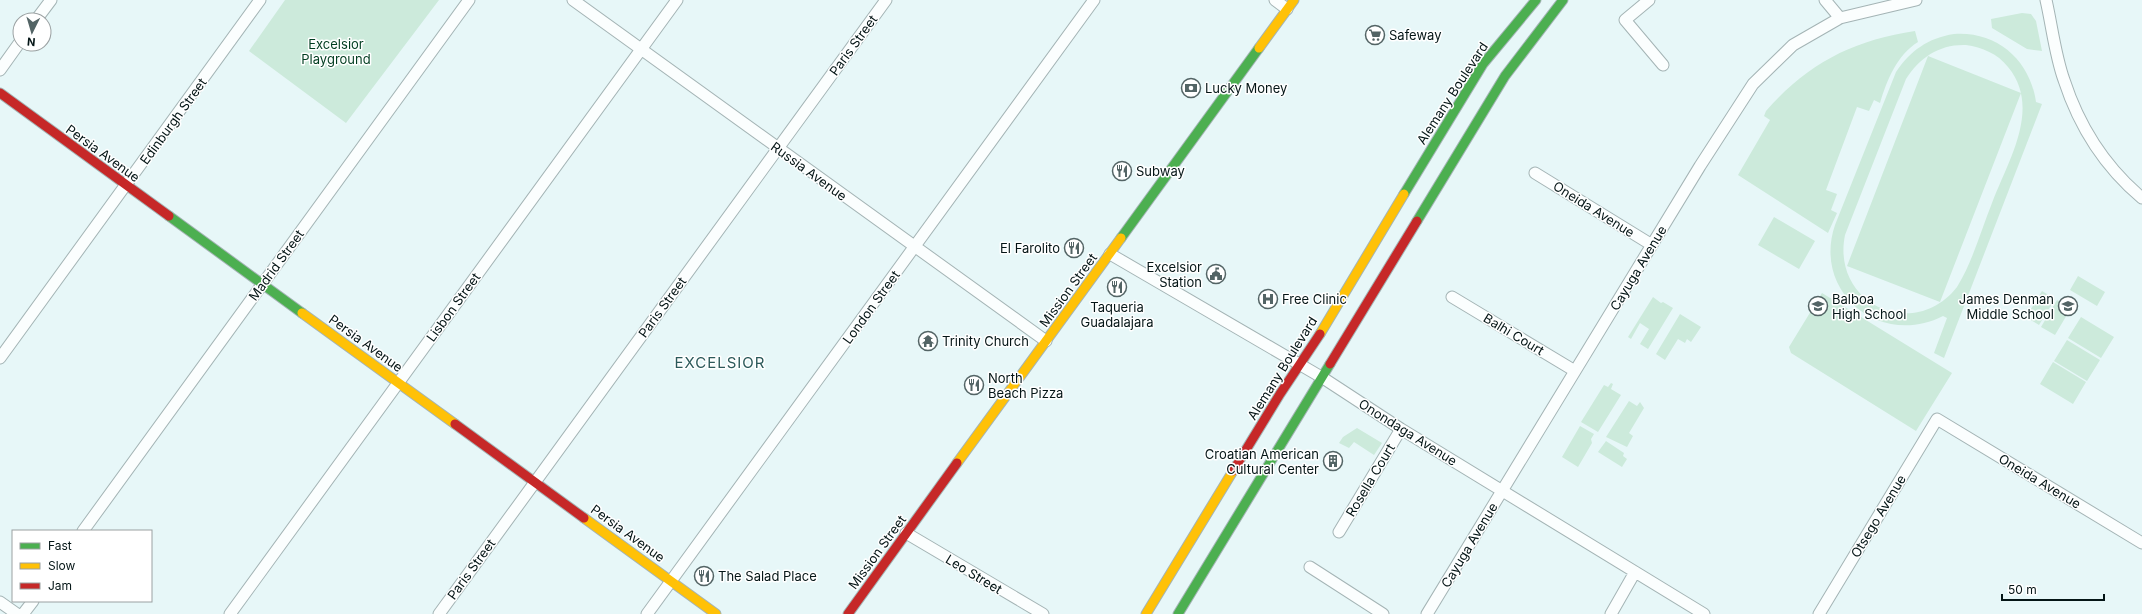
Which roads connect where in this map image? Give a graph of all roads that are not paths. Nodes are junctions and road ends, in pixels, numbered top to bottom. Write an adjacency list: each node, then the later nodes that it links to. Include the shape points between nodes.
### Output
1 (50, 0): 16 (street)
2 (260, 0): 25 (street, Edinburgh Street)
3 (469, 0): 30 (street, Madrid Street)
4 (573, 0): 18 (street, Russia Avenue)
5 (677, 0): 18 (street, Lisbon Street)
6 (886, 0): 23 (street, Paris Street)
7 (1094, 0): 28 (street, London Street)
8 (1275, 0): 15 (street)
9 (1536, 0): 34 (main road, Alemany Boulevard, via 1482,64)
10 (1563, 0): 36 (main road, via 1505,76)
11 (1649, 0): 20 (street, via 1625,20)
12 (1825, 0): 17 (street)
13 (1916, 0): 17 (street, Cayuga Avenue)
14 (2046, 0): 26 (street, via 2063,80 2088,136 2126,184)
15 (1291, 4): 29 (main road, Mission Street)
16 (42, 12)
17 (1840, 18): 27 (street, Cayuga Avenue, via 1793,45 1752,84)
18 (641, 49): 23 (street, Russia Avenue); 37 (street, Lisbon Street)
19 (13, 52): 21 (street)
20 (1663, 65)
21 (0, 70)
22 (0, 93): 25 (main road, Persia Avenue)
23 (778, 148): 28 (street, Russia Avenue); 40 (street, Paris Street)
24 (1535, 173): 27 (street, Oneida Avenue)
25 (126, 186): 30 (main road, Persia Avenue); 33 (street, Edinburgh Street)
26 (2142, 198)
27 (1652, 245): 35 (street, Cayuga Avenue)
28 (914, 247): 32 (street, Russia Avenue); 48 (street, London Street)
29 (1110, 254): 32 (main road, Mission Street); 34 (street, Onondaga Avenue)
30 (262, 284): 37 (main road, Persia Avenue); 42 (street, Madrid Street)
31 (1452, 297): 35 (street, Balhi Court)
32 (1046, 341): 44 (main road, Mission Street)
33 (0, 358)
34 (1301, 365): 36 (street, Onondaga Avenue); 59 (main road, Alemany Boulevard, via 1280,394)
35 (1575, 371): 41 (street, Cayuga Avenue)
36 (1323, 378): 39 (street, Onondaga Avenue); 60 (main road)
37 (398, 382): 40 (main road, Persia Avenue); 53 (street, Lisbon Street)
38 (1937, 418): 45 (street, Oneida Avenue); 65 (street, Otsego Avenue)
39 (1401, 429): 41 (street, Onondaga Avenue); 43 (street, Rosella Court)
40 (534, 481): 48 (main road, Persia Avenue); 54 (street, Paris Street)
41 (1502, 490): 47 (street, Onondaga Avenue); 62 (street, Cayuga Avenue)
42 (85, 530)
43 (1339, 532)
44 (906, 533): 57 (main road, Mission Street); 58 (street, Leo Street)
45 (2142, 543)
46 (1310, 567): 61 (street)
47 (1636, 572): 63 (street); 64 (street, Onondaga Avenue)
48 (671, 581): 55 (street, London Street); 56 (main road, Persia Avenue)
49 (0, 602): 51 (street)
50 (32, 602): 52 (street)
51 (17, 614)
52 (23, 614)
53 (230, 614)
54 (439, 614)
55 (647, 614)
56 (716, 614)
57 (848, 614)
58 (1043, 614)
59 (1146, 614)
60 (1178, 614)
61 (1383, 614)
62 (1427, 614)
63 (1611, 614)
64 (1704, 614)
65 (1820, 614)

